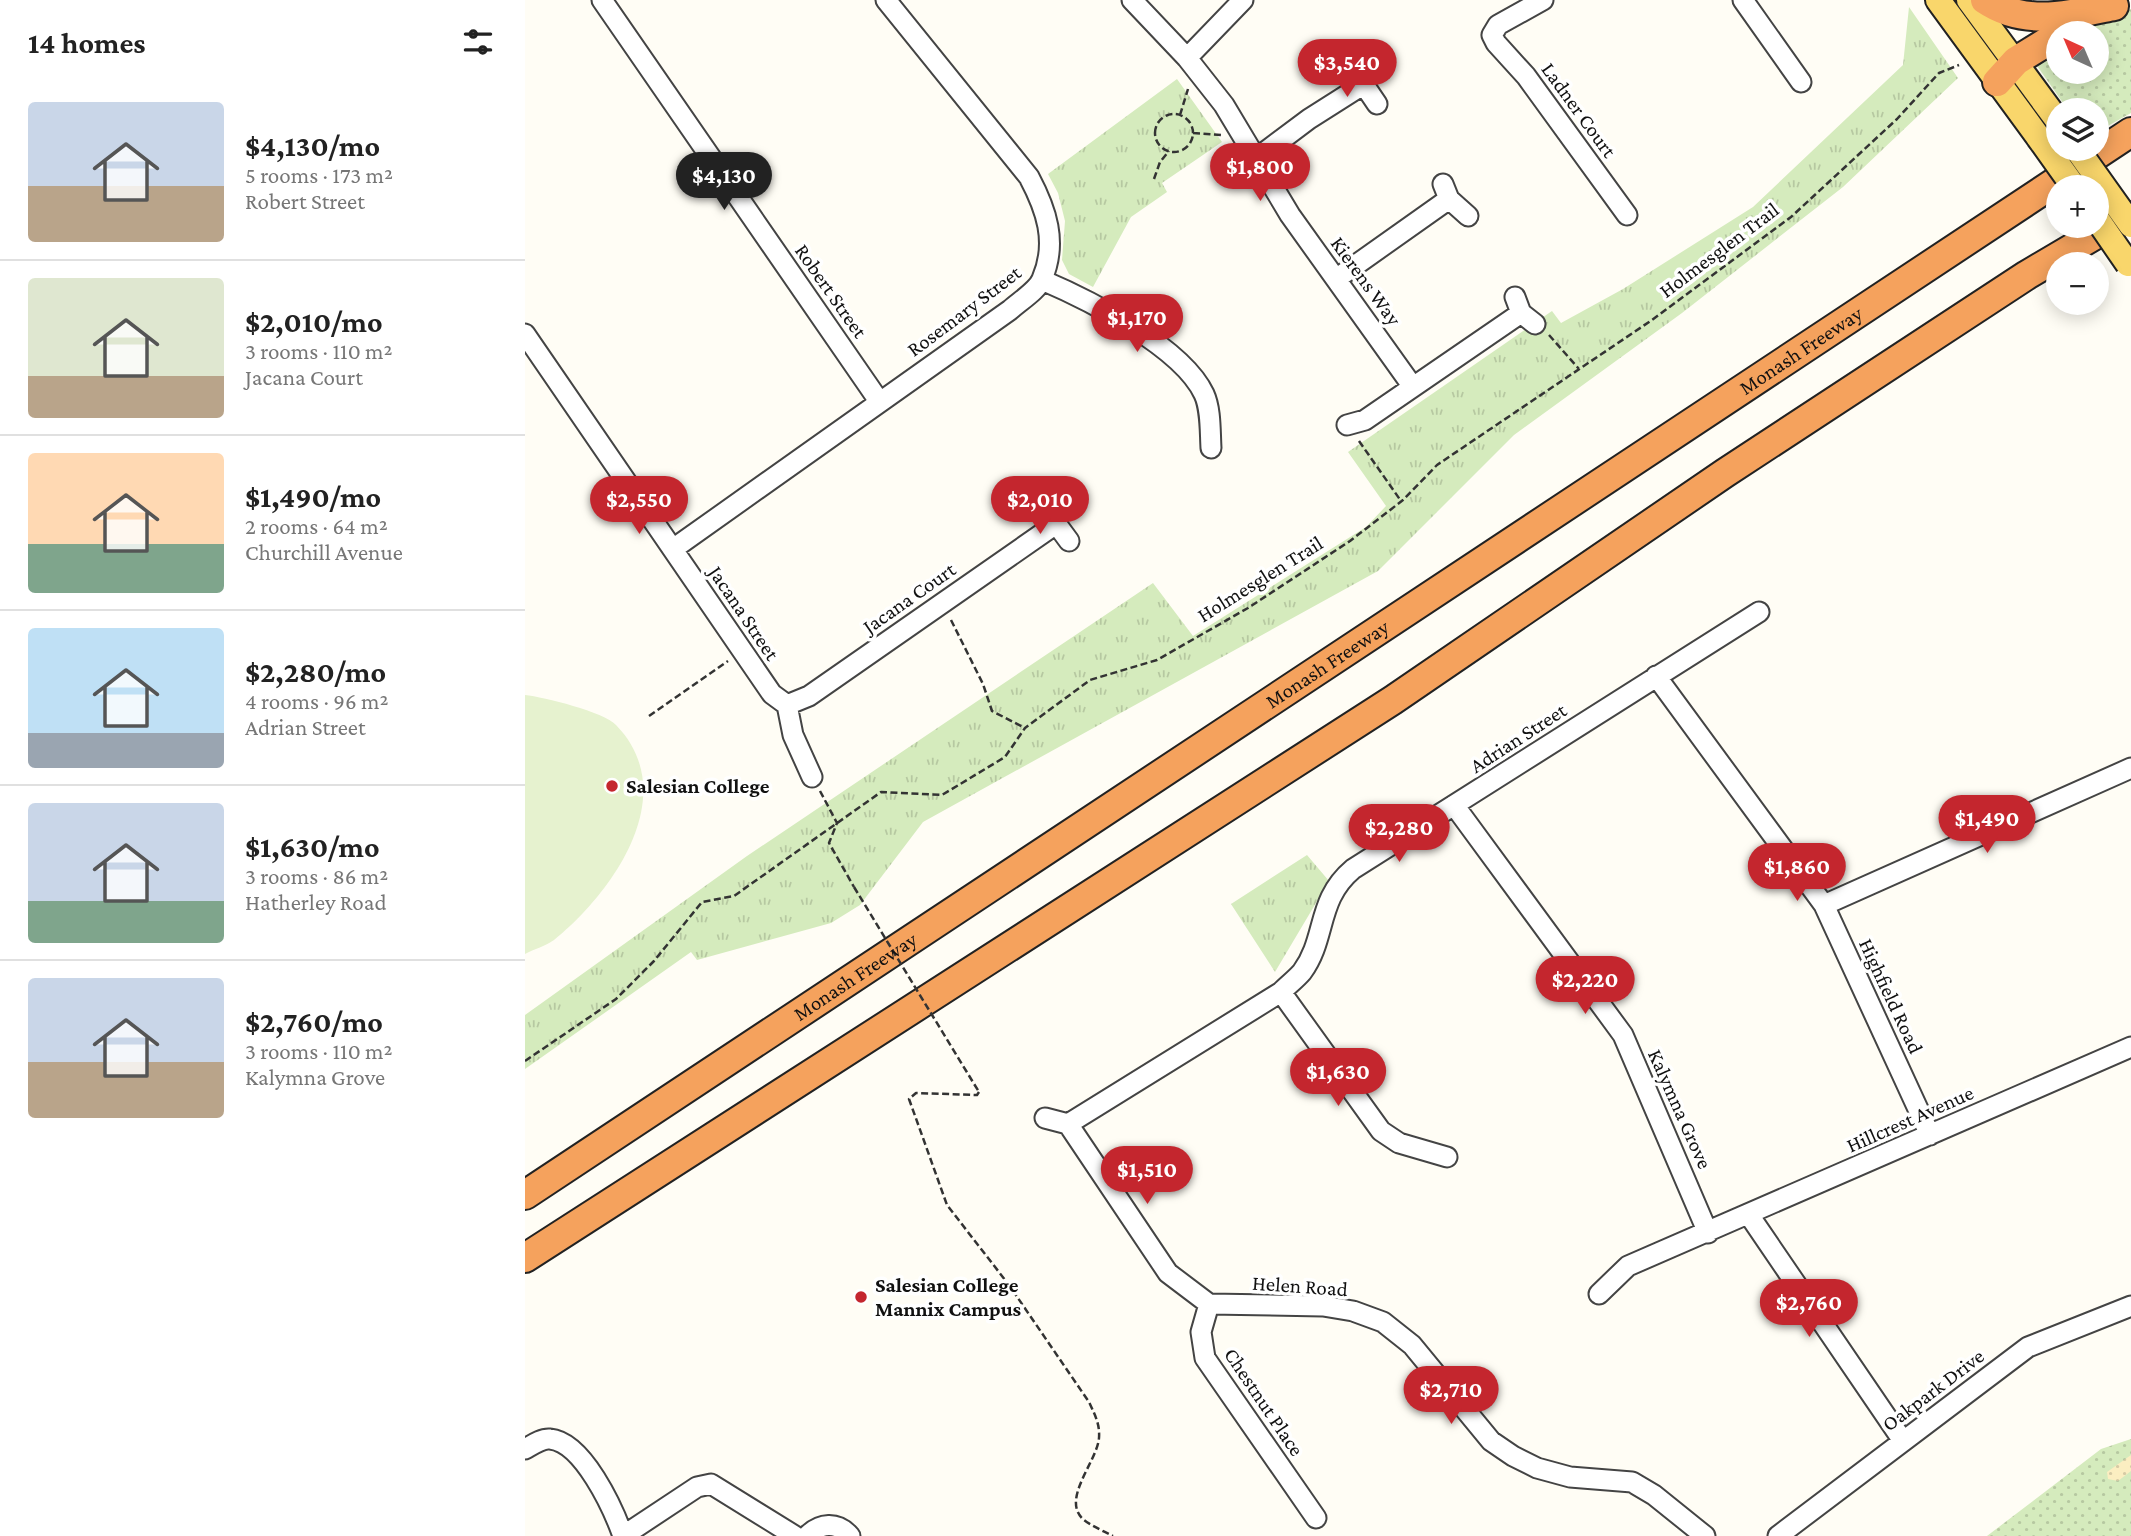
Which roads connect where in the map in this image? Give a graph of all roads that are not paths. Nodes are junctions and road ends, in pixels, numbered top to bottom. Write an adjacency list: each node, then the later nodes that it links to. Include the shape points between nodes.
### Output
1 (603, 0): 34 (street, Robert Street)
2 (886, 0): 30 (street, Rosemary Street, via 1030,177 1047,210 1049,245)
3 (1132, 0): 13 (street, Kierens Way)
4 (1243, 0): 13 (street)
5 (1543, 0): 24 (street, Ladner Court, via 1492,34)
6 (1743, 0): 16 (street)
7 (1938, 0): 15 (main road)
8 (1969, 0): 14 (main road)
9 (1985, 0): 10 (highway, via 2015,15 2038,18)
10 (2122, 3): 11 (highway)
11 (2085, 21)
12 (2046, 42): 14 (highway)
13 (1187, 58): 20 (street, Kierens Way)
14 (2016, 61): 15 (highway); 18 (main road)
15 (1990, 74): 22 (main road, bridge)
16 (1801, 82)
17 (1377, 104): 20 (street, via 1357,78)
18 (2046, 104)
19 (2131, 132): 54 (highway, Monash Freeway)
20 (1257, 158): 29 (street, Kierens Way, via 1290,215)
21 (2086, 161): 26 (main road, bridge)
22 (2065, 175)
23 (2131, 214): 57 (highway, via 2027,275 1736,465 1394,700)
24 (1627, 215)
25 (1468, 216): 29 (street, via 1446,191)
26 (2131, 225)
27 (2109, 236): 28 (main road, bridge)
28 (2130, 266)
29 (1336, 279): 33 (street, Kierens Way)
30 (1042, 281): 34 (street, Rosemary Street, via 1010,310); 36 (street, via 1144,334 1181,364 1205,395)
31 (1524, 311): 33 (street)
32 (525, 334): 40 (street, Jacana Street)
33 (1413, 387): 35 (street, via 1365,420)
34 (879, 401): 40 (street, Rosemary Street)
35 (1347, 425)
36 (1211, 448)
37 (1044, 508): 38 (street)
38 (1056, 524): 39 (street); 43 (street, Jacana Court, via 809,696)
39 (1069, 541)
40 (673, 550): 43 (street, Jacana Street, via 772,695)
41 (1759, 612): 42 (street, Adrian Street)
42 (1656, 676): 46 (street, Adrian Street); 47 (street, Highfield Road)
43 (787, 705): 45 (street, via 793,735)
44 (2131, 768): 47 (street)
45 (812, 777)
46 (1454, 805): 48 (street, Adrian Street, via 1338,882 1302,972); 56 (street, Kalymna Grove, via 1623,1035)
47 (1823, 905): 52 (street, Highfield Road)
48 (1282, 992): 51 (street, Adrian Street); 53 (street, via 1381,1131 1399,1143)
49 (2131, 1047): 52 (street, Hillcrest Avenue)
50 (1045, 1118): 51 (street)
51 (1068, 1124): 59 (street, via 1168,1273)
52 (1930, 1135): 55 (street, Hillcrest Avenue)
53 (1447, 1157)
54 (525, 1195)
55 (1749, 1215): 56 (street, Hillcrest Avenue); 61 (street)
56 (1708, 1233): 58 (street, Hillcrest Avenue, via 1629,1266)
57 (525, 1258)
58 (1599, 1294)
59 (1209, 1304): 63 (street, Chestnut Place, via 1201,1332 1205,1358); 68 (street, Helen Road, via 1323,1306 1383,1322 1412,1345 1491,1441 1513,1456 1570,1477 1632,1482)
60 (2131, 1306): 61 (street, Oakpark Drive, via 2028,1348)
61 (1903, 1441): 69 (street, Oakpark Drive)
62 (525, 1449): 64 (street, via 547,1438 574,1451 612,1506)
63 (1316, 1518)
64 (623, 1536): 65 (street, via 697,1487 711,1484)
65 (795, 1536)
66 (807, 1536): 67 (street, via 815,1528 829,1525)
67 (850, 1536)
68 (1706, 1536)
69 (1777, 1536)

